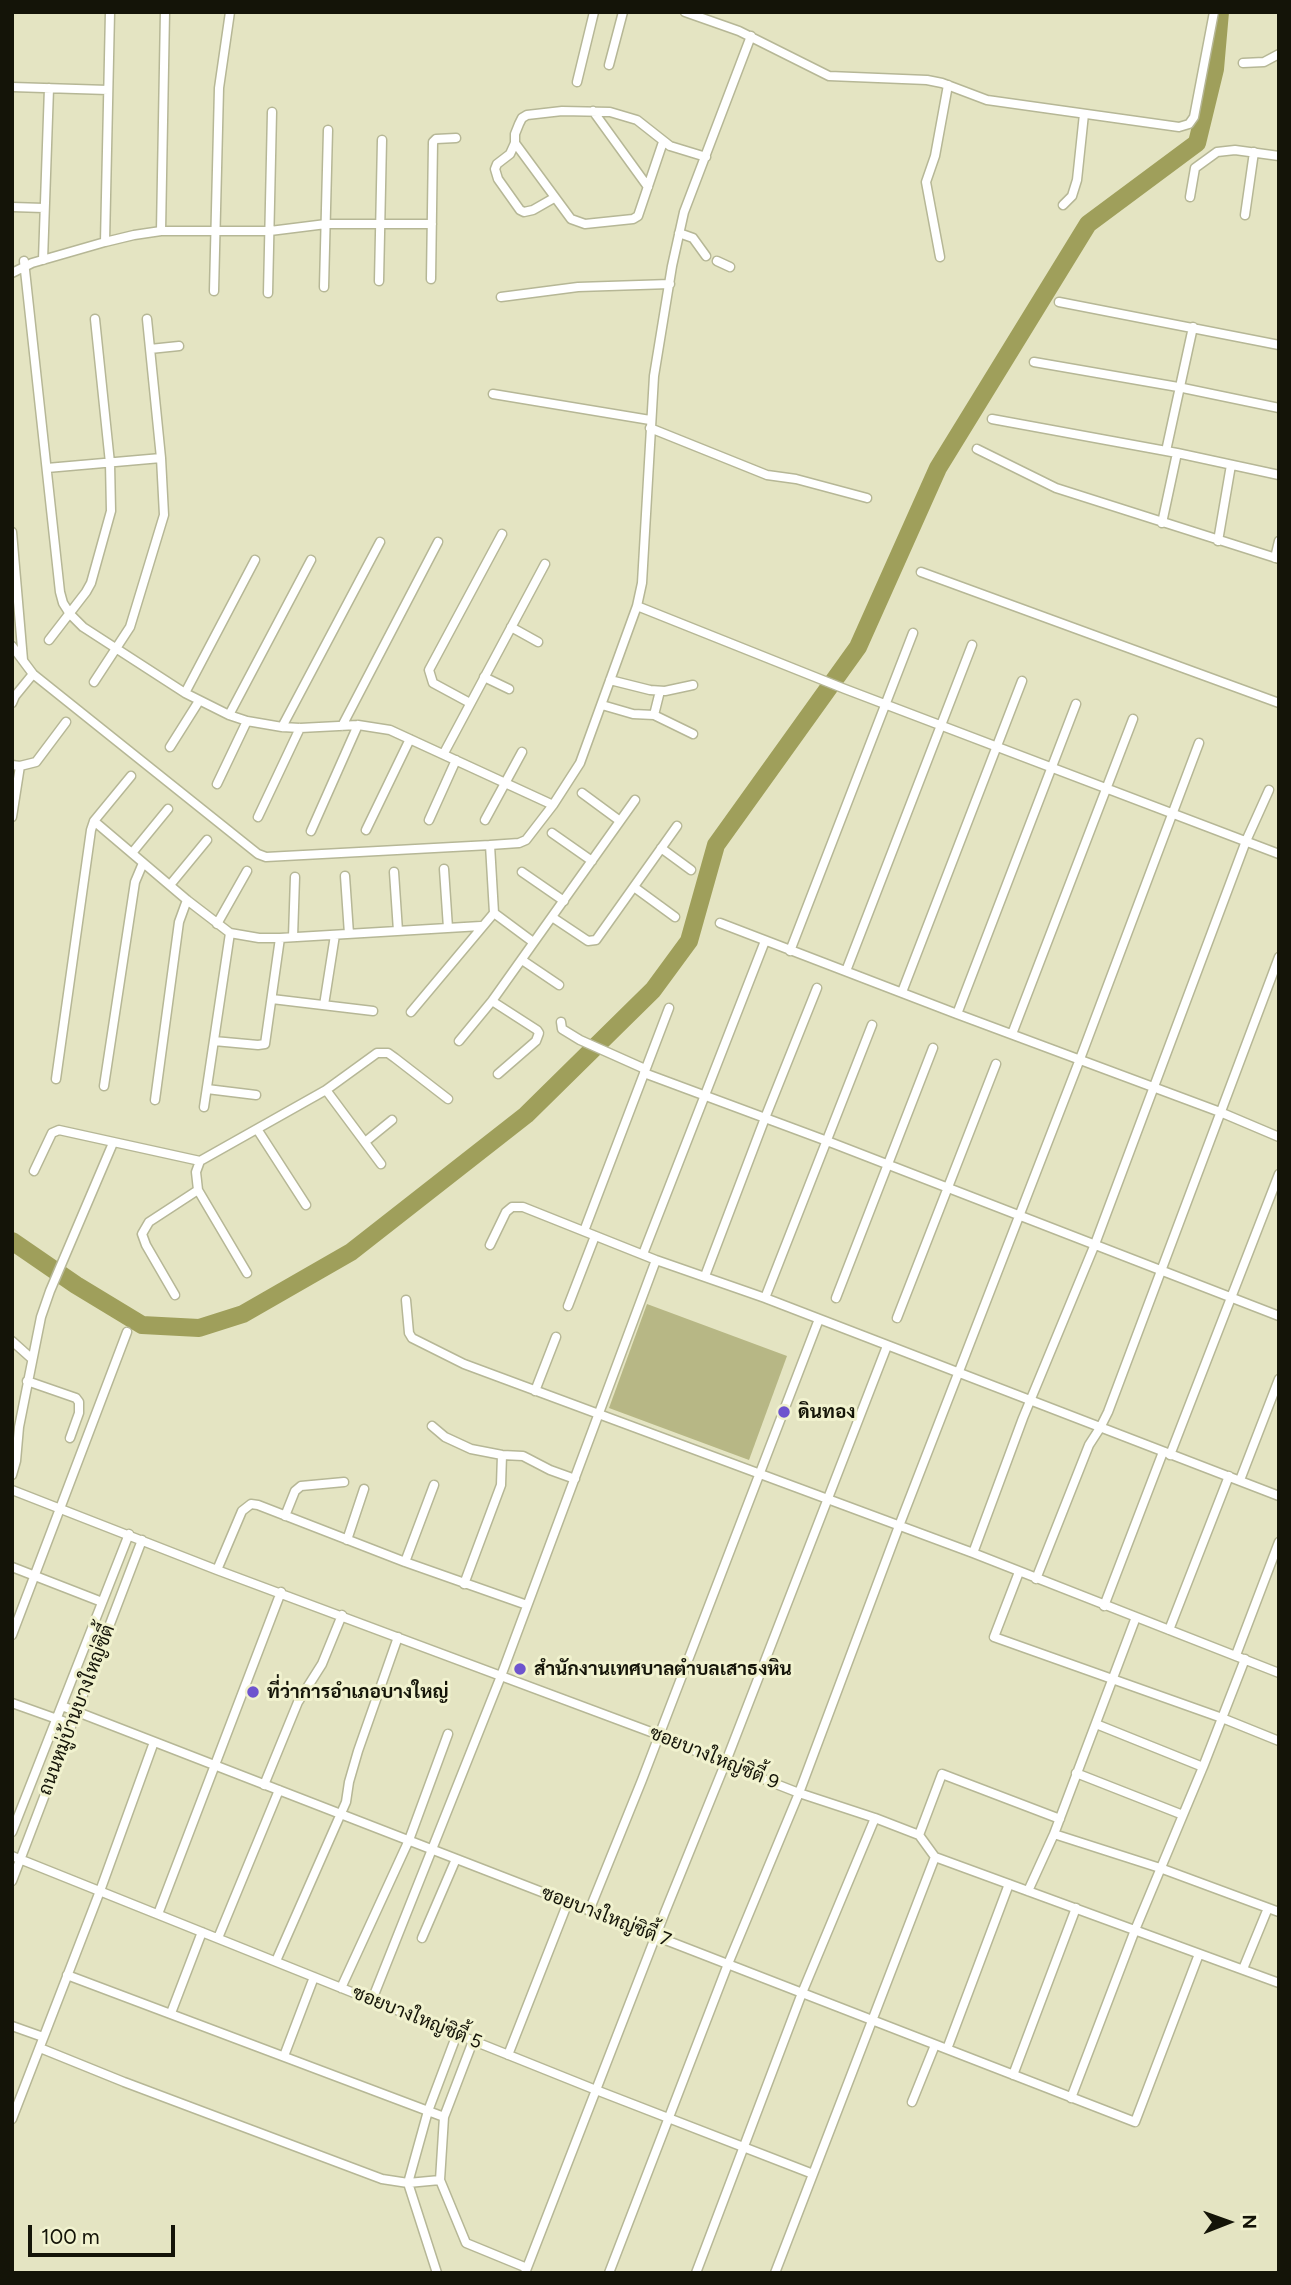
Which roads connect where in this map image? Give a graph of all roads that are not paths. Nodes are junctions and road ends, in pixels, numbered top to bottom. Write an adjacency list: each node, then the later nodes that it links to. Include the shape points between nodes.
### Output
1 (110, 12): 16 (street)
2 (166, 12): 38 (street)
3 (230, 12): 40 (street, via 219,88)
4 (594, 12): 12 (street)
5 (623, 12): 11 (street)
6 (685, 12): 8 (street)
7 (1214, 12): 19 (street, via 1189,124 1179,127)
8 (751, 36): 13 (street, via 829,76); 27 (street)
9 (1279, 54): 10 (street, via 1264,62)
10 (1243, 63)
11 (609, 65)
12 (578, 82)
13 (948, 85): 19 (street, via 987,100); 44 (street, via 926,182)
14 (12, 87): 15 (street)
15 (49, 88): 16 (street); 33 (street)
16 (108, 90): 42 (street)
17 (593, 111): 23 (street, via 637,120); 24 (street, via 527,115 519,124); 28 (street)
18 (272, 112): 39 (street)
19 (1084, 114): 31 (street, via 1077,180)
20 (328, 130): 35 (street)
21 (456, 138): 37 (street, via 433,142)
22 (382, 140): 36 (street)
23 (663, 142): 27 (street); 28 (street)
24 (515, 143): 30 (street); 30 (street, via 495,169 514,202 524,212)
25 (1254, 152): 26 (street); 29 (street, via 1226,150 1204,160 1195,168); 34 (street)
26 (1279, 156)
27 (706, 157): 41 (street)
28 (648, 187): 30 (street, via 638,216 606,223 571,219)
29 (1190, 197)
30 (554, 198)
31 (1063, 205)
32 (12, 207): 33 (street)
33 (44, 208): 45 (street)
34 (1245, 215)
35 (326, 224): 36 (street); 39 (street); 53 (street)
36 (380, 224): 37 (street); 51 (street)
37 (432, 224): 50 (street)
38 (160, 231): 40 (street); 42 (street)
39 (270, 231): 40 (street); 55 (street)
40 (215, 232): 54 (street)
41 (679, 233): 43 (street, via 693,238); 52 (street)
42 (105, 242): 45 (street)
43 (706, 256)
44 (940, 257)
45 (43, 260): 47 (street)
46 (718, 261): 48 (street)
47 (24, 263): 49 (street); 76 (street)
48 (730, 267)
49 (12, 273)
50 (431, 279)
51 (379, 281)
52 (670, 284): 56 (street, via 578,287); 69 (street)
53 (324, 286)
54 (214, 291)
55 (268, 293)
56 (501, 297)
57 (1059, 302): 60 (street)
58 (95, 319): 74 (street)
59 (147, 319): 63 (street)
60 (1193, 327): 61 (street); 65 (street)
61 (1279, 345)
62 (179, 346): 63 (street)
63 (150, 349): 73 (street)
64 (1034, 362): 65 (street)
65 (1178, 387): 67 (street); 71 (street)
66 (493, 394): 69 (street)
67 (1279, 408)
68 (992, 419): 71 (street)
69 (650, 424): 78 (street, via 767,475); 91 (street)
70 (977, 449): 79 (street, via 1056,488)
71 (1166, 451): 72 (street)
72 (1177, 453): 75 (street); 79 (street)
73 (161, 458): 74 (street); 99 (street, via 162,525 130,627)
74 (110, 463): 76 (street); 92 (street, via 112,500 105,533 91,583)
75 (1231, 465): 77 (street); 82 (street)
76 (47, 468): 92 (street, via 60,592)
77 (1279, 475)
78 (867, 498)
79 (1162, 523): 82 (street)
80 (12, 533): 100 (street)
81 (502, 534): 111 (street, via 429,670 433,683)
82 (1218, 541): 86 (street)
83 (1279, 541): 86 (street)
84 (380, 542): 125 (street)
85 (438, 542): 124 (street)
86 (1277, 559)
87 (255, 560): 109 (street)
88 (311, 560): 117 (street)
89 (545, 564): 93 (street)
90 (921, 572): 115 (street)
91 (637, 606): 103 (street); 113 (street)
92 (70, 614): 95 (street); 99 (street)
93 (511, 627): 96 (street); 102 (street)
94 (913, 633): 113 (street)
95 (49, 640)
96 (537, 642)
97 (972, 645): 122 (street)
98 (12, 646): 100 (street)
99 (117, 649): 105 (street); 109 (street)
100 (23, 660): 101 (street)
101 (33, 674): 112 (street); 159 (street, via 258,854)
102 (484, 677): 107 (street); 111 (street)
103 (610, 680): 108 (street); 116 (street)
104 (1022, 681): 130 (street)
105 (94, 682)
106 (692, 685): 108 (street)
107 (509, 689)
108 (660, 691): 118 (street)
109 (185, 693): 110 (street)
110 (199, 701): 117 (street); 131 (street)
111 (470, 702): 133 (street)
112 (12, 703)
113 (887, 704): 122 (street); 191 (street)
114 (1076, 704): 136 (street)
115 (1279, 704)
116 (601, 705): 118 (street); 144 (street, via 580,763)
117 (229, 715): 120 (street)
118 (654, 715): 127 (street)
119 (1133, 719): 140 (street)
120 (247, 721): 125 (street); 139 (street)
121 (66, 722): 135 (street, via 36,762)
122 (941, 724): 130 (street); 194 (street)
123 (358, 725): 124 (street); 128 (street); 155 (street)
124 (342, 726): 126 (street)
125 (282, 727): 126 (street)
126 (300, 728): 148 (street)
127 (693, 734)
128 (410, 739): 133 (street); 154 (street)
129 (1199, 743): 146 (street)
130 (996, 746): 136 (street); 197 (street)
131 (170, 747)
132 (522, 752): 138 (street)
133 (444, 754): 134 (street)
134 (456, 760): 138 (street); 149 (street)
135 (16, 765): 147 (street)
136 (1052, 767): 140 (street); 204 (street)
137 (131, 776): 151 (street)
138 (506, 782): 144 (street); 150 (street)
139 (217, 784)
140 (1105, 788): 146 (street); 207 (street)
141 (1269, 790): 158 (street)
142 (582, 793): 152 (street)
143 (635, 800): 152 (street)
144 (553, 805): 159 (street, via 526,840)
145 (168, 809): 161 (street)
146 (1173, 813): 158 (street); 211 (street)
147 (12, 817)
148 (258, 817)
149 (429, 820)
150 (485, 820)
151 (94, 821): 161 (street); 215 (street)
152 (620, 821): 163 (street)
153 (677, 826): 160 (street)
154 (366, 830)
155 (311, 831)
156 (552, 833): 163 (street)
157 (207, 840): 172 (street)
158 (1246, 841): 162 (street); 217 (street)
159 (489, 845): 176 (street)
160 (661, 848): 166 (street); 173 (street)
161 (132, 853): 164 (street)
162 (1279, 854)
163 (592, 860): 175 (street)
164 (142, 863): 172 (street); 216 (street, via 135,882)
165 (444, 869): 182 (street)
166 (691, 870)
167 (247, 871): 180 (street)
168 (394, 872): 183 (street)
169 (522, 872): 175 (street)
170 (345, 876): 185 (street)
171 (295, 877): 187 (street)
172 (170, 885): 174 (street)
173 (634, 887): 177 (street, via 593,942); 178 (street)
174 (187, 900): 180 (street); 223 (street, via 179,922)
175 (564, 901): 177 (street)
176 (494, 913): 181 (street); 190 (street)
177 (552, 917): 190 (street)
178 (675, 917)
179 (720, 923): 189 (street)
180 (217, 924): 184 (street)
181 (481, 926): 182 (street); 203 (street)
182 (448, 928): 183 (street)
183 (398, 931): 185 (street)
184 (230, 933): 188 (street); 208 (street)
185 (349, 934): 186 (street)
186 (335, 935): 187 (street); 200 (street)
187 (293, 937): 188 (street)
188 (281, 938): 198 (street)
189 (765, 941): 191 (street); 221 (street)
190 (533, 942): 193 (street)
191 (790, 951): 194 (street)
192 (1279, 957): 225 (street)
193 (522, 960): 195 (street); 199 (street)
194 (846, 971): 197 (street)
195 (559, 985)
196 (817, 988): 226 (street)
197 (902, 992): 204 (street)
198 (272, 999): 200 (street); 208 (street, via 265,1044)
199 (492, 1001): 209 (street); 214 (street, via 539,1033 536,1041)
200 (324, 1005): 202 (street)
201 (669, 1008): 213 (street)
202 (373, 1011)
203 (411, 1012)
204 (957, 1014): 207 (street)
205 (561, 1022): 213 (street, via 565,1032)
206 (872, 1024): 230 (street)
207 (1012, 1034): 211 (street)
208 (214, 1041): 218 (street)
209 (459, 1041)
210 (933, 1048): 235 (street)
211 (1080, 1059): 217 (street); 241 (street)
212 (996, 1064): 238 (street)
213 (644, 1071): 221 (street); 242 (street)
214 (498, 1074)
215 (56, 1079)
216 (104, 1086)
217 (1152, 1087): 225 (street); 244 (street)
218 (207, 1090): 220 (street); 224 (street)
219 (326, 1090): 222 (street, via 382,1052); 228 (street); 231 (street)
220 (256, 1095)
221 (703, 1096): 226 (street); 246 (street)
222 (448, 1099)
223 (155, 1100)
224 (204, 1107)
225 (1220, 1112): 229 (street); 248 (street)
226 (765, 1118): 230 (street); 250 (street)
227 (392, 1121): 231 (street)
228 (257, 1129): 233 (street); 240 (street)
229 (1279, 1136)
230 (827, 1141): 235 (street); 253 (street)
231 (365, 1142): 234 (street)
232 (113, 1143): 233 (street); 236 (street, via 55,1131); 264 (street, via 50,1291)
233 (200, 1161): 239 (street)
234 (381, 1164)
235 (887, 1164): 238 (street); 254 (street)
236 (34, 1171)
237 (1279, 1174): 252 (street)
238 (947, 1188): 241 (street); 258 (street)
239 (198, 1191): 249 (street); 251 (street, via 149,1222 142,1234)
240 (306, 1206)
241 (1020, 1216): 244 (street); 265 (street)
242 (584, 1231): 243 (street); 245 (street, via 519,1206 506,1212)
243 (595, 1236): 246 (street); 256 (street)
244 (1095, 1244): 248 (street); 269 (street)
245 (490, 1245)
246 (643, 1254): 247 (street)
247 (656, 1260): 250 (street); 270 (street)
248 (1162, 1270): 252 (street); 273 (street)
249 (247, 1273)
250 (705, 1276): 253 (street)
251 (175, 1295)
252 (1231, 1297): 257 (street); 276 (street)
253 (765, 1298): 259 (street)
254 (836, 1298)
255 (407, 1300): 268 (street, via 408,1333 419,1344)
256 (568, 1306)
257 (1279, 1315)
258 (897, 1318)
259 (819, 1319): 263 (street); 278 (street)
260 (127, 1332): 289 (street)
261 (556, 1338): 268 (street)
262 (12, 1341): 264 (street)
263 (887, 1346): 265 (street); 288 (street)
264 (31, 1358): 267 (street)
265 (958, 1373): 269 (street); 291 (street)
266 (1279, 1379): 282 (street)
267 (27, 1381): 272 (street); 275 (street, via 76,1398 79,1413)
268 (535, 1391): 270 (street)
269 (1031, 1401): 273 (street); 296 (street)
270 (599, 1415): 278 (street); 281 (street)
271 (432, 1426): 277 (street, via 471,1449)
272 (19, 1427): 274 (street); 279 (street)
273 (1100, 1428): 276 (street); 302 (street)
274 (12, 1436)
275 (70, 1438)
276 (1166, 1453): 280 (street); 307 (street)
277 (502, 1455): 281 (street, via 523,1456); 303 (street, via 501,1485)
278 (760, 1474): 288 (street); 325 (street)
279 (12, 1475)
280 (1229, 1476): 282 (street); 310 (street)
281 (575, 1479): 306 (street)
282 (1240, 1480): 287 (street)
283 (344, 1482): 290 (street, via 301,1486)
284 (434, 1485): 297 (street)
285 (365, 1489): 294 (street)
286 (12, 1490): 289 (street, ซอยบางใหญ่ซิตี้ 9)
287 (1279, 1496)
288 (827, 1499): 291 (street); 328 (street)
289 (61, 1508): 292 (street, ซอยบางใหญ่ซิตี้ 9); 301 (street)
290 (285, 1516): 294 (street); 299 (street, via 258,1505 247,1506)
291 (899, 1526): 296 (street); 334 (street)
292 (129, 1534): 293 (street, ซอยบางใหญ่ซิตี้ 9); 305 (street, ถนนหมู่บ้านบางใหญ่ซิตี้)
293 (142, 1539): 299 (street, ซอยบางใหญ่ซิตี้ 9); 319 (street, ถนนหมู่บ้านบางใหญ่ซิตี้)
294 (347, 1540): 297 (street)
295 (1279, 1542): 313 (street)
296 (973, 1553): 300 (street)
297 (405, 1562): 303 (street)
298 (12, 1567): 301 (street)
299 (217, 1570): 304 (street, ซอยบางใหญ่ซิตี้ 9)
300 (1019, 1572): 302 (street); 316 (street, via 994,1637)
301 (35, 1576): 305 (street); 311 (street)
302 (1036, 1579): 307 (street)
303 (464, 1584): 306 (street)
304 (281, 1592): 308 (street, ซอยบางใหญ่ซิตี้ 9); 329 (street)
305 (102, 1602): 318 (street, ถนนหมู่บ้านบางใหญ่ซิตี้)
306 (527, 1605): 315 (street)
307 (1104, 1606): 309 (street)
308 (342, 1615): 312 (street, ซอยบางใหญ่ซิตี้ 9); 332 (street)
309 (1136, 1617): 310 (street); 316 (street)
310 (1169, 1630): 313 (street)
311 (12, 1635)
312 (398, 1637): 315 (street, ซอยบางใหญ่ซิตี้ 9); 335 (street)
313 (1240, 1657): 314 (street); 321 (street)
314 (1279, 1673)
315 (501, 1676): 325 (street, ซอยบางใหญ่ซิตี้ 9); 343 (street)
316 (1111, 1680): 321 (street); 323 (street)
317 (12, 1703): 320 (street)
318 (62, 1706): 319 (street, ซอยบางใหญ่ซิตี้ 7); 320 (street, ถนนหมู่บ้านบางใหญ่ซิตี้)
319 (76, 1712): 322 (street, ถนนหมู่บ้านบางใหญ่ซิตี้); 327 (street, ซอยบางใหญ่ซิตี้ 7)
320 (57, 1718): 322 (street); 339 (street, ถนนหมู่บ้านบางใหญ่ซิตี้)
321 (1222, 1718): 326 (street); 330 (street)
322 (71, 1724): 344 (street, ถนนหมู่บ้านบางใหญ่ซิตี้)
323 (1096, 1724): 330 (street); 331 (street)
324 (448, 1734): 342 (street)
325 (659, 1735): 328 (street, ซอยบางใหญ่ซิตี้ 9); 355 (street)
326 (1279, 1741)
327 (154, 1742): 329 (street, ซอยบางใหญ่ซิตี้ 7); 350 (street)
328 (725, 1764): 334 (street, ซอยบางใหญ่ซิตี้ 9); 360 (street)
329 (216, 1766): 332 (street, ซอยบางใหญ่ซิตี้ 7); 357 (street)
330 (1203, 1767): 336 (street)
331 (1076, 1773): 336 (street); 338 (street)
332 (264, 1784): 333 (street, ซอยบางใหญ่ซิตี้ 7)
333 (279, 1790): 335 (street, ซอยบางใหญ่ซิตี้ 7); 361 (street)
334 (799, 1793): 337 (street, ซอยบางใหญ่ซิตี้ 9); 365 (street)
335 (340, 1814): 342 (street, ซอยบางใหญ่ซิตี้ 7); 364 (street)
336 (1183, 1815): 347 (street)
337 (875, 1818): 341 (street, ซอยบางใหญ่ซิตี้ 9); 371 (street)
338 (1060, 1819): 340 (street); 341 (street, via 942,1774)
339 (12, 1832)
340 (1054, 1834): 347 (street); 351 (street)
341 (919, 1835): 345 (street)
342 (409, 1840): 343 (street, ซอยบางใหญ่ซิตี้ 7); 370 (street)
343 (431, 1849): 346 (street, ซอยบางใหญ่ซิตี้ 7); 372 (street)
344 (17, 1857): 348 (street, ถนนหมู่บ้านบางใหญ่ซิตี้); 350 (street, ซอยบางใหญ่ซิตี้ 5)
345 (935, 1857): 349 (street); 374 (street)
346 (456, 1859): 352 (street, ซอยบางใหญ่ซิตี้ 7); 362 (street)
347 (1160, 1868): 354 (street); 358 (street)
348 (12, 1881)
349 (1009, 1884): 351 (street); 381 (street)
350 (100, 1891): 357 (street, ซอยบางใหญ่ซิตี้ 5); 367 (street)
351 (1028, 1891): 353 (street)
352 (568, 1902): 355 (street, ซอยบางใหญ่ซิตี้ 7); 382 (street)
353 (1076, 1909): 358 (street); 384 (street)
354 (1268, 1909): 356 (street); 366 (street)
355 (589, 1911): 360 (street, ซอยบางใหญ่ซิตี้ 7)
356 (1279, 1912)
357 (158, 1914): 359 (street, ซอยบางใหญ่ซิตี้ 5)
358 (1135, 1930): 363 (street); 386 (street)
359 (202, 1932): 361 (street, ซอยบางใหญ่ซิตี้ 5); 373 (street)
360 (656, 1936): 365 (street, ซอยบางใหญ่ซิตี้ 7); 385 (street)
361 (218, 1938): 364 (street, ซอยบางใหญ่ซิตี้ 5)
362 (422, 1938)
363 (1199, 1954): 366 (street); 386 (street, ซอยบางใหญ่ซิตี้ 7, via 1135,2122)
364 (276, 1961): 368 (street, ซอยบางใหญ่ซิตี้ 5)
365 (728, 1964): 371 (street, ซอยบางใหญ่ซิตี้ 7); 390 (street)
366 (1244, 1969): 369 (street)
367 (67, 1975): 373 (street); 377 (street)
368 (314, 1977): 370 (street, ซอยบางใหญ่ซิตี้ 5); 383 (street)
369 (1279, 1983)
370 (341, 1988): 372 (street, ซอยบางใหญ่ซิตี้ 5)
371 (802, 1993): 374 (street, ซอยบางใหญ่ซิตี้ 7); 392 (street)
372 (372, 2000): 376 (street, ซอยบางใหญ่ซิตี้ 5)
373 (171, 2013): 383 (street)
374 (873, 2021): 379 (street, ซอยบางใหญ่ซิตี้ 7); 393 (street)
375 (12, 2026): 377 (street)
376 (457, 2034): 378 (street, ซอยบางใหญ่ซิตี้ 5); 388 (street)
377 (43, 2037): 380 (street)
378 (473, 2041): 382 (street, ซอยบางใหญ่ซิตี้ 5); 389 (street)
379 (935, 2045): 381 (street, ซอยบางใหญ่ซิตี้ 7); 387 (street)
380 (40, 2048): 391 (street); 395 (street, via 371,2176)
381 (947, 2049): 384 (street, ซอยบางใหญ่ซิตี้ 7)
382 (508, 2055): 385 (street, ซอยบางใหญ่ซิตี้ 5)
383 (284, 2056): 388 (street)
384 (1013, 2075): 386 (street, ซอยบางใหญ่ซิตี้ 7)
385 (596, 2090): 390 (street, ซอยบางใหญ่ซิตี้ 5); 396 (street)
386 (1071, 2098)
387 (912, 2102)
388 (428, 2111): 389 (street); 395 (street)
389 (444, 2117): 394 (street)
390 (668, 2118): 392 (street, ซอยบางใหญ่ซิตี้ 5); 398 (street)
391 (12, 2119)
392 (742, 2147): 393 (street, ซอยบางใหญ่ซิตี้ 5); 399 (street)
393 (813, 2174): 400 (street)
394 (440, 2180): 395 (street); 396 (street, via 466,2243)
395 (408, 2183): 397 (street)
396 (526, 2271)
397 (438, 2273)
398 (609, 2273)
399 (696, 2273)
400 (775, 2273)

